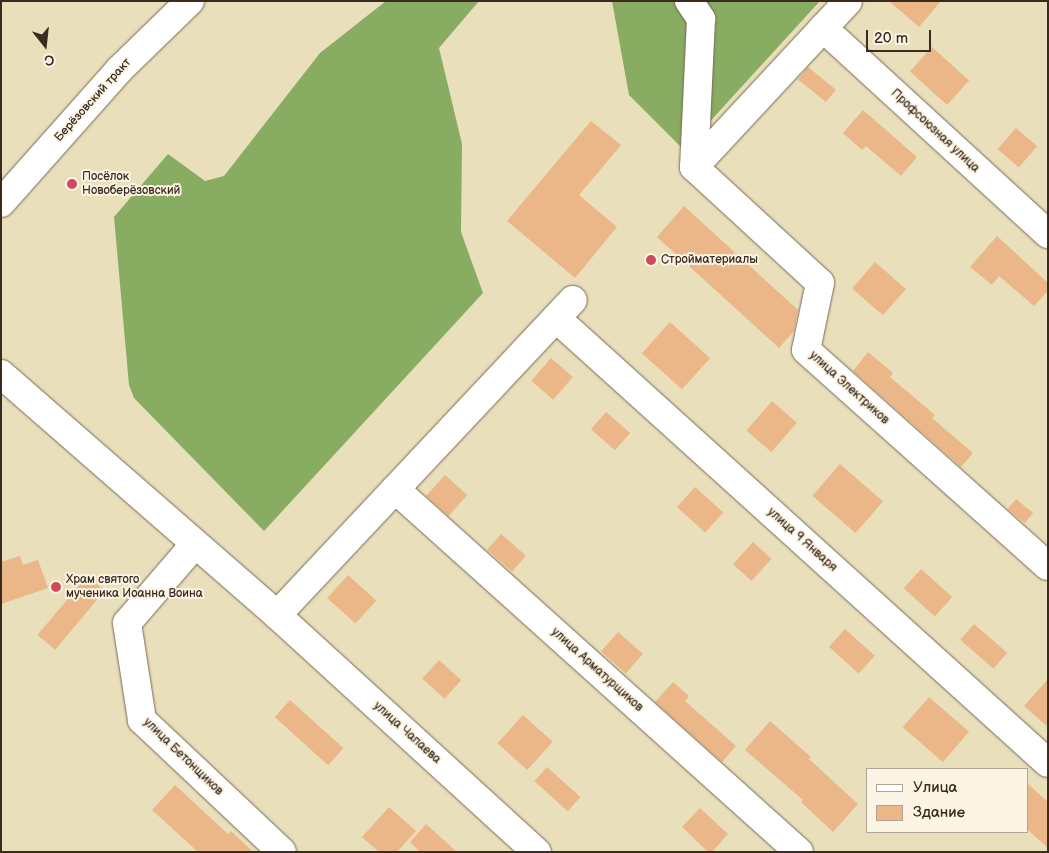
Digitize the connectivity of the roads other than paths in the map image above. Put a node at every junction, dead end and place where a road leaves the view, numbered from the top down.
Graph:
1 (190, 1) edge
2 (689, 1) edge
3 (848, 1) edge
4 (823, 28) junction
5 (694, 167) junction
6 (1, 203) edge
7 (1048, 234) edge
8 (1, 374) edge
9 (395, 489) junction
10 (195, 544) junction
11 (1048, 566) edge
12 (277, 614) junction
13 (1048, 763) edge
14 (282, 852) edge
15 (536, 852) edge
16 (799, 852) edge

1 - 6 street, Берёзовский тракт
2 - 5 street
3 - 4 street
4 - 5 street
4 - 7 street, Профсоюзная улица
5 - 11 street, улица Электриков
8 - 10 street, улица Чапаева
9 - 12 street
9 - 13 street, улица 9 Января
9 - 16 street, улица Арматурщиков
10 - 12 street, улица Чапаева
10 - 14 street, улица Бетонщиков
12 - 15 street, улица Чапаева

